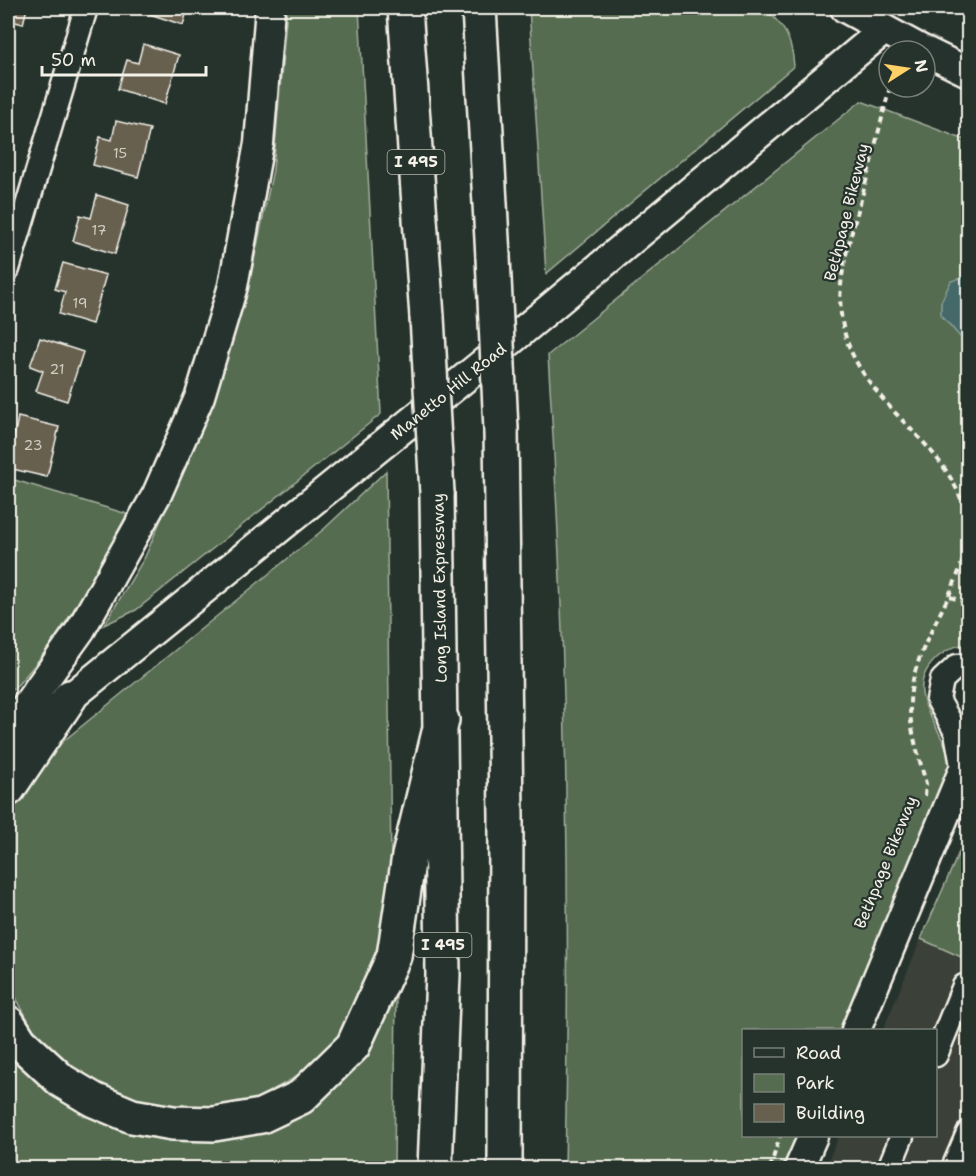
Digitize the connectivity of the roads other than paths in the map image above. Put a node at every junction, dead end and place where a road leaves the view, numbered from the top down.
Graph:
1 (86, 8) edge
2 (270, 8) edge
3 (405, 8) edge
4 (479, 8) edge
5 (844, 8) edge
6 (884, 30) junction
7 (902, 39) edge
8 (937, 57) edge
9 (969, 72) edge
10 (8, 269) edge
11 (969, 666) edge
12 (70, 697) junction
13 (442, 720) junction
14 (8, 731) edge
15 (8, 748) edge
16 (966, 765) edge
17 (8, 789) edge
18 (964, 986) dead end
19 (8, 1023) edge
20 (856, 1029) edge
21 (937, 1053) edge
22 (969, 1133) edge
23 (813, 1137) edge
24 (902, 1137) edge
25 (435, 1168) edge
26 (505, 1168) edge
27 (799, 1168) edge
28 (889, 1168) edge
29 (953, 1168) edge

1 - 10 street
2 - 14 main road
3 - 13 highway, Long Island Expressway / I 495, bridge
4 - 26 highway, bridge
5 - 6 main road
6 - 7 main road
6 - 12 main road, Manetto Hill Road
8 - 9 main road
11 - 16 street
12 - 15 main road, Manetto Hill Road
12 - 17 highway
13 - 19 highway
13 - 25 highway, Long Island Expressway / I 495
16 - 20 main road
18 - 21 street
22 - 29 street
23 - 27 main road
24 - 28 street

